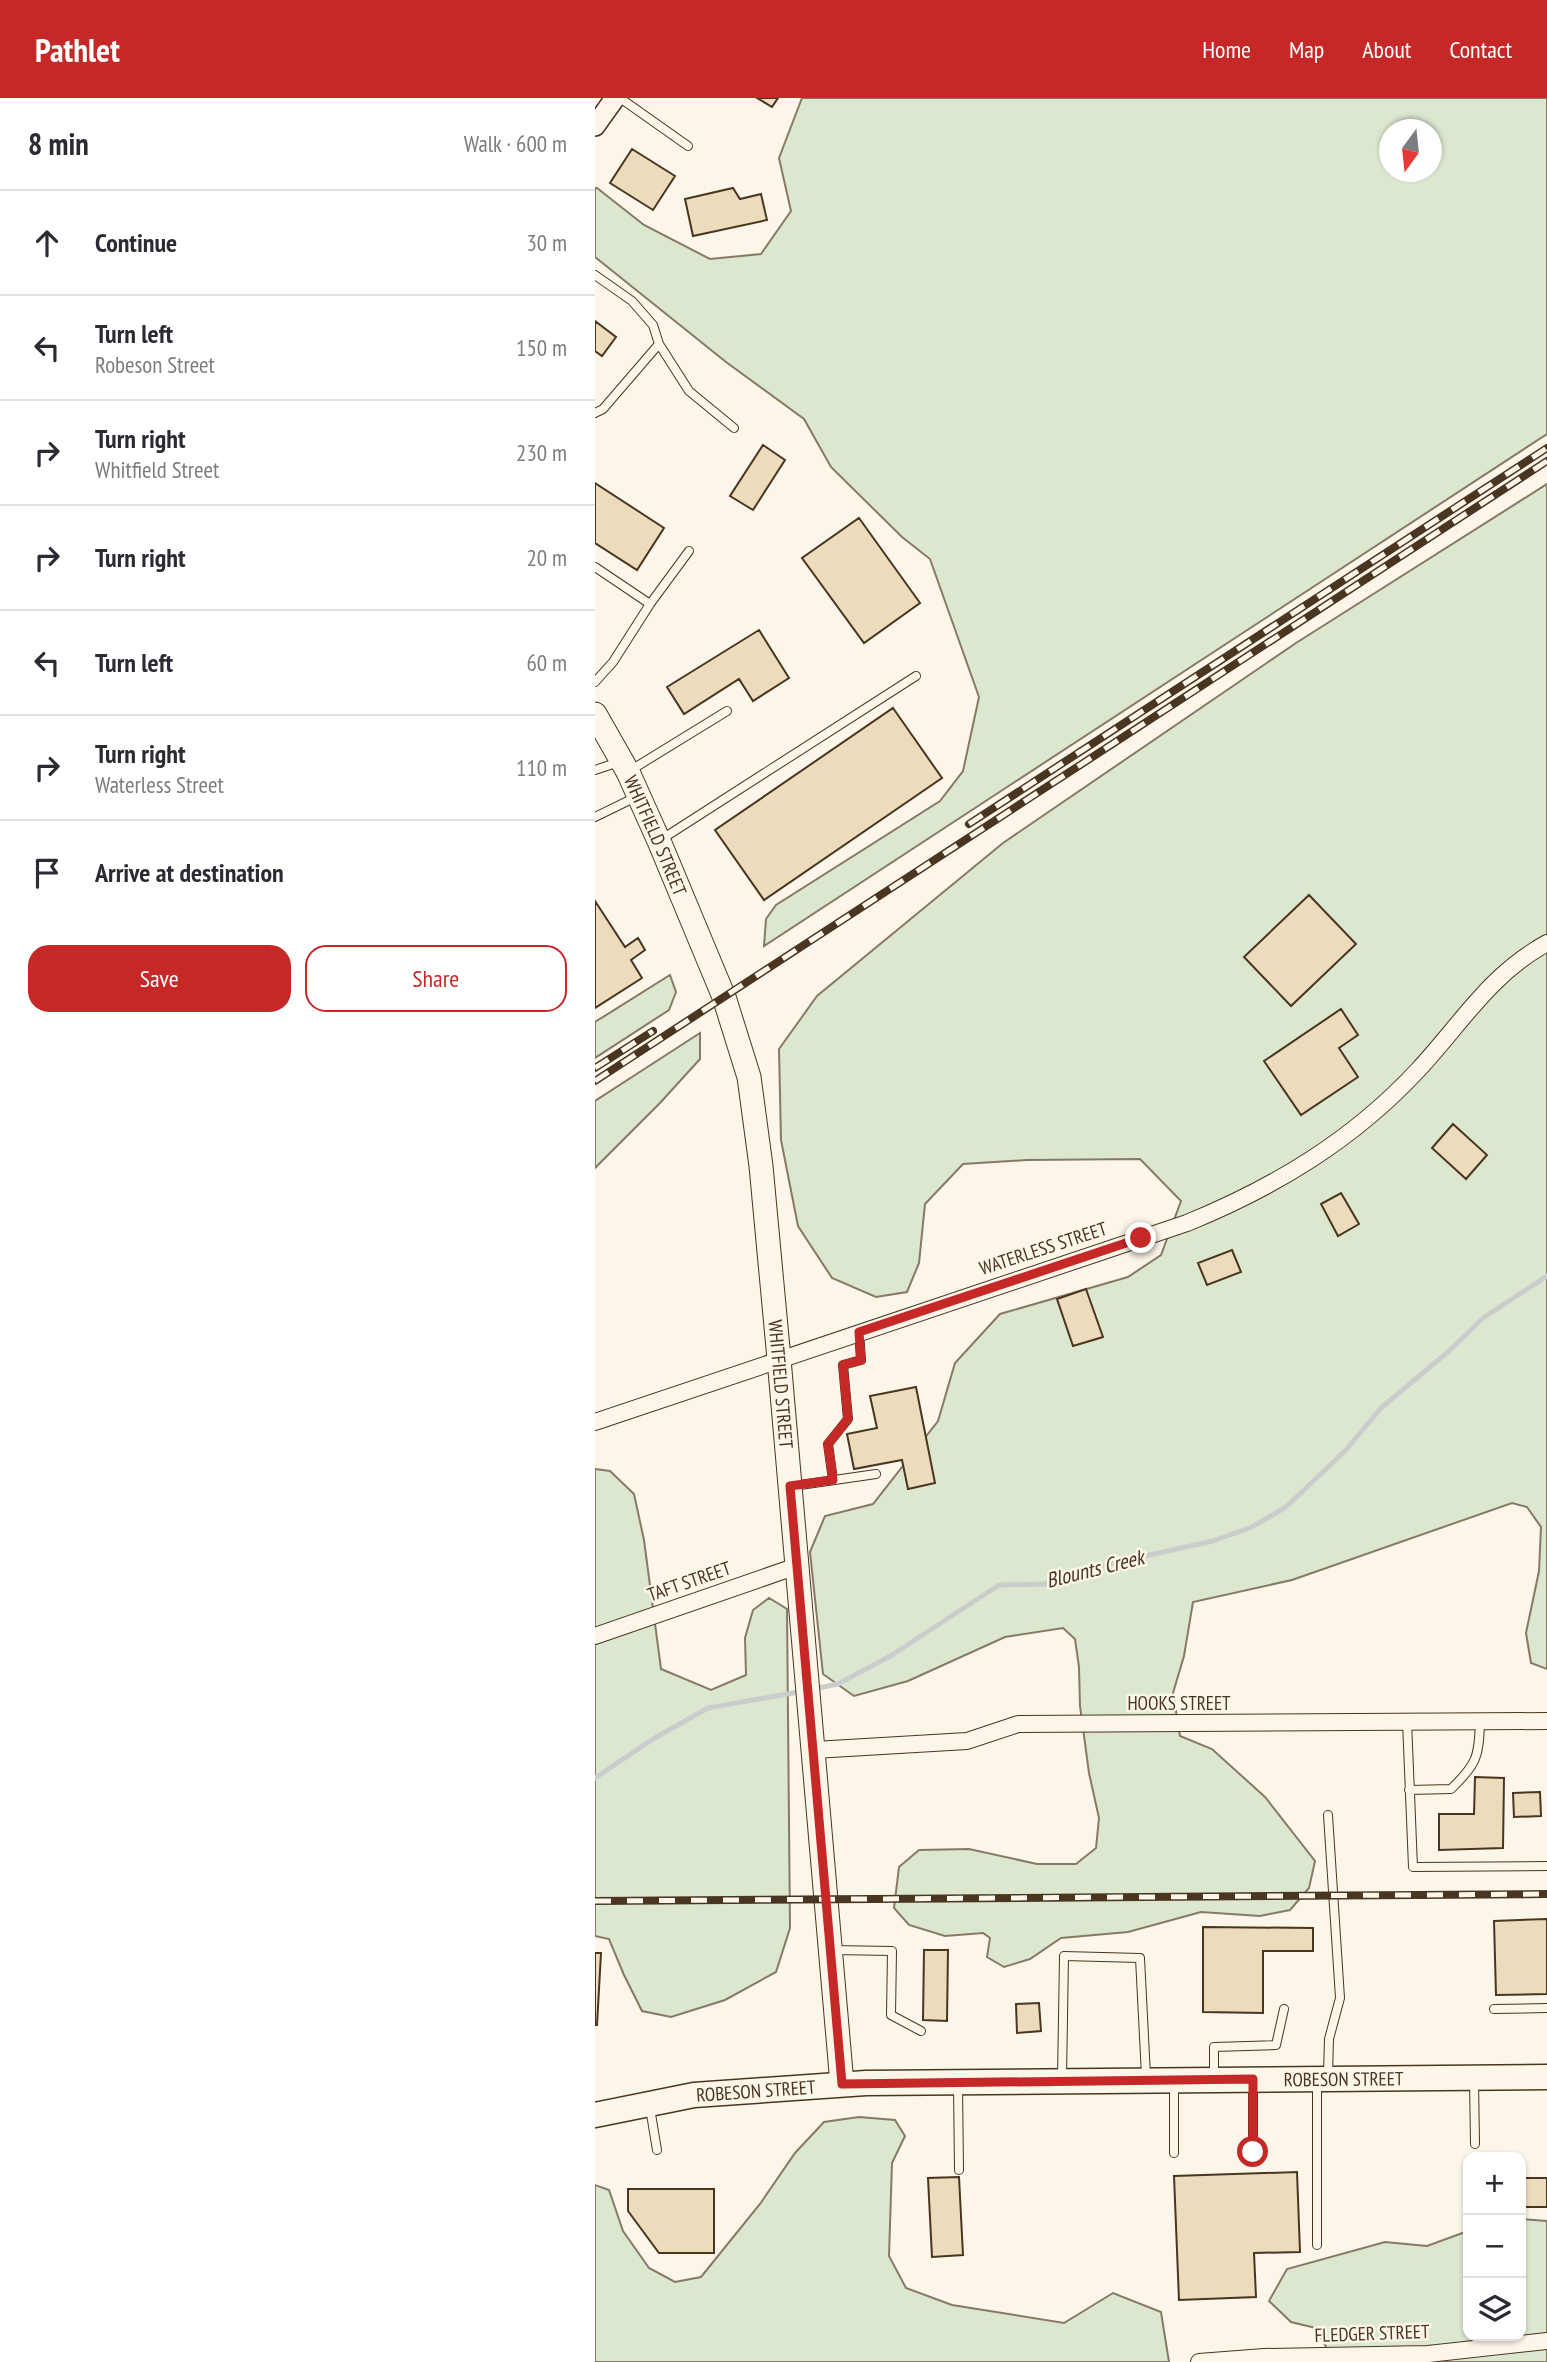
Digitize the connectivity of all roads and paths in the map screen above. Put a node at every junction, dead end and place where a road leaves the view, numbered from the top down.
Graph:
1 (620, 98) edge
2 (688, 146) dead end
3 (595, 275) edge
4 (659, 344) junction
5 (595, 413) edge
6 (734, 428) dead end
7 (689, 551) dead end
8 (595, 567) edge
9 (650, 604) junction
10 (916, 676) dead end
11 (595, 682) edge
12 (727, 711) dead end
13 (595, 714) edge
14 (625, 766) junction
15 (595, 770) edge
16 (639, 796) junction
17 (595, 817) edge
18 (659, 841) junction
19 (1547, 943) edge
20 (859, 1332) junction
21 (779, 1359) junction
22 (595, 1422) edge
23 (876, 1474) dead end
24 (833, 1480) junction
25 (790, 1486) junction
26 (797, 1566) junction
27 (595, 1636) edge
28 (1407, 1721) junction
29 (1480, 1721) junction
30 (1547, 1721) edge
31 (814, 1750) junction
32 (1409, 1790) junction
33 (1328, 1815) dead end
34 (1547, 1866) edge
35 (829, 1950) junction
36 (1547, 2008) edge
37 (1284, 2009) dead end
38 (1494, 2009) dead end
39 (921, 2031) dead end
40 (1474, 2077) junction
41 (1547, 2077) edge
42 (1323, 2078) junction
43 (1213, 2079) junction
44 (1253, 2079) junction
45 (1146, 2080) junction
46 (1174, 2080) junction
47 (1062, 2081) junction
48 (958, 2082) junction
49 (842, 2084) junction
50 (650, 2103) junction
51 (595, 2115) edge
52 (1475, 2144) dead end
53 (657, 2150) dead end
54 (1253, 2152) dead end
55 (1174, 2153) dead end
56 (959, 2170) dead end
57 (1317, 2245) dead end
58 (1547, 2340) edge
59 (1265, 2360) edge
60 (1199, 2362) edge

1 - 2 lane
3 - 4 lane
4 - 5 lane
4 - 6 lane
7 - 9 lane
8 - 9 lane
9 - 11 lane
10 - 18 lane
12 - 14 lane
13 - 14 main road, WHITFIELD STREET
14 - 15 lane
14 - 16 main road, WHITFIELD STREET
16 - 17 lane
16 - 18 main road, WHITFIELD STREET
18 - 21 main road, WHITFIELD STREET
19 - 20 street, WATERLESS STREET
20 - 21 street, WATERLESS STREET
20 - 24 lane
21 - 22 street, WATERLESS STREET
21 - 25 main road, WHITFIELD STREET
23 - 24 lane
24 - 25 lane
25 - 26 main road, WHITFIELD STREET
26 - 27 street, TAFT STREET
26 - 31 main road, WHITFIELD STREET
28 - 29 street, HOOKS STREET
28 - 31 street, HOOKS STREET
28 - 32 lane
29 - 30 street, HOOKS STREET
29 - 32 lane
31 - 35 main road, WHITFIELD STREET
32 - 34 lane
33 - 42 lane
35 - 39 lane
35 - 49 main road, WHITFIELD STREET
36 - 38 lane
37 - 43 lane
40 - 41 main road, ROBESON STREET
40 - 42 main road, ROBESON STREET
40 - 52 lane
42 - 44 main road, ROBESON STREET
42 - 57 lane
43 - 44 main road, ROBESON STREET
43 - 46 main road, ROBESON STREET
44 - 54 lane
45 - 46 main road, ROBESON STREET
45 - 47 main road, ROBESON STREET
45 - 47 lane
46 - 55 lane
47 - 48 main road, ROBESON STREET
48 - 49 main road, ROBESON STREET
48 - 56 lane
49 - 50 main road, ROBESON STREET
50 - 51 main road, ROBESON STREET
50 - 53 lane
58 - 59 street, FLEDGER STREET
59 - 60 street, FLEDGER STREET

